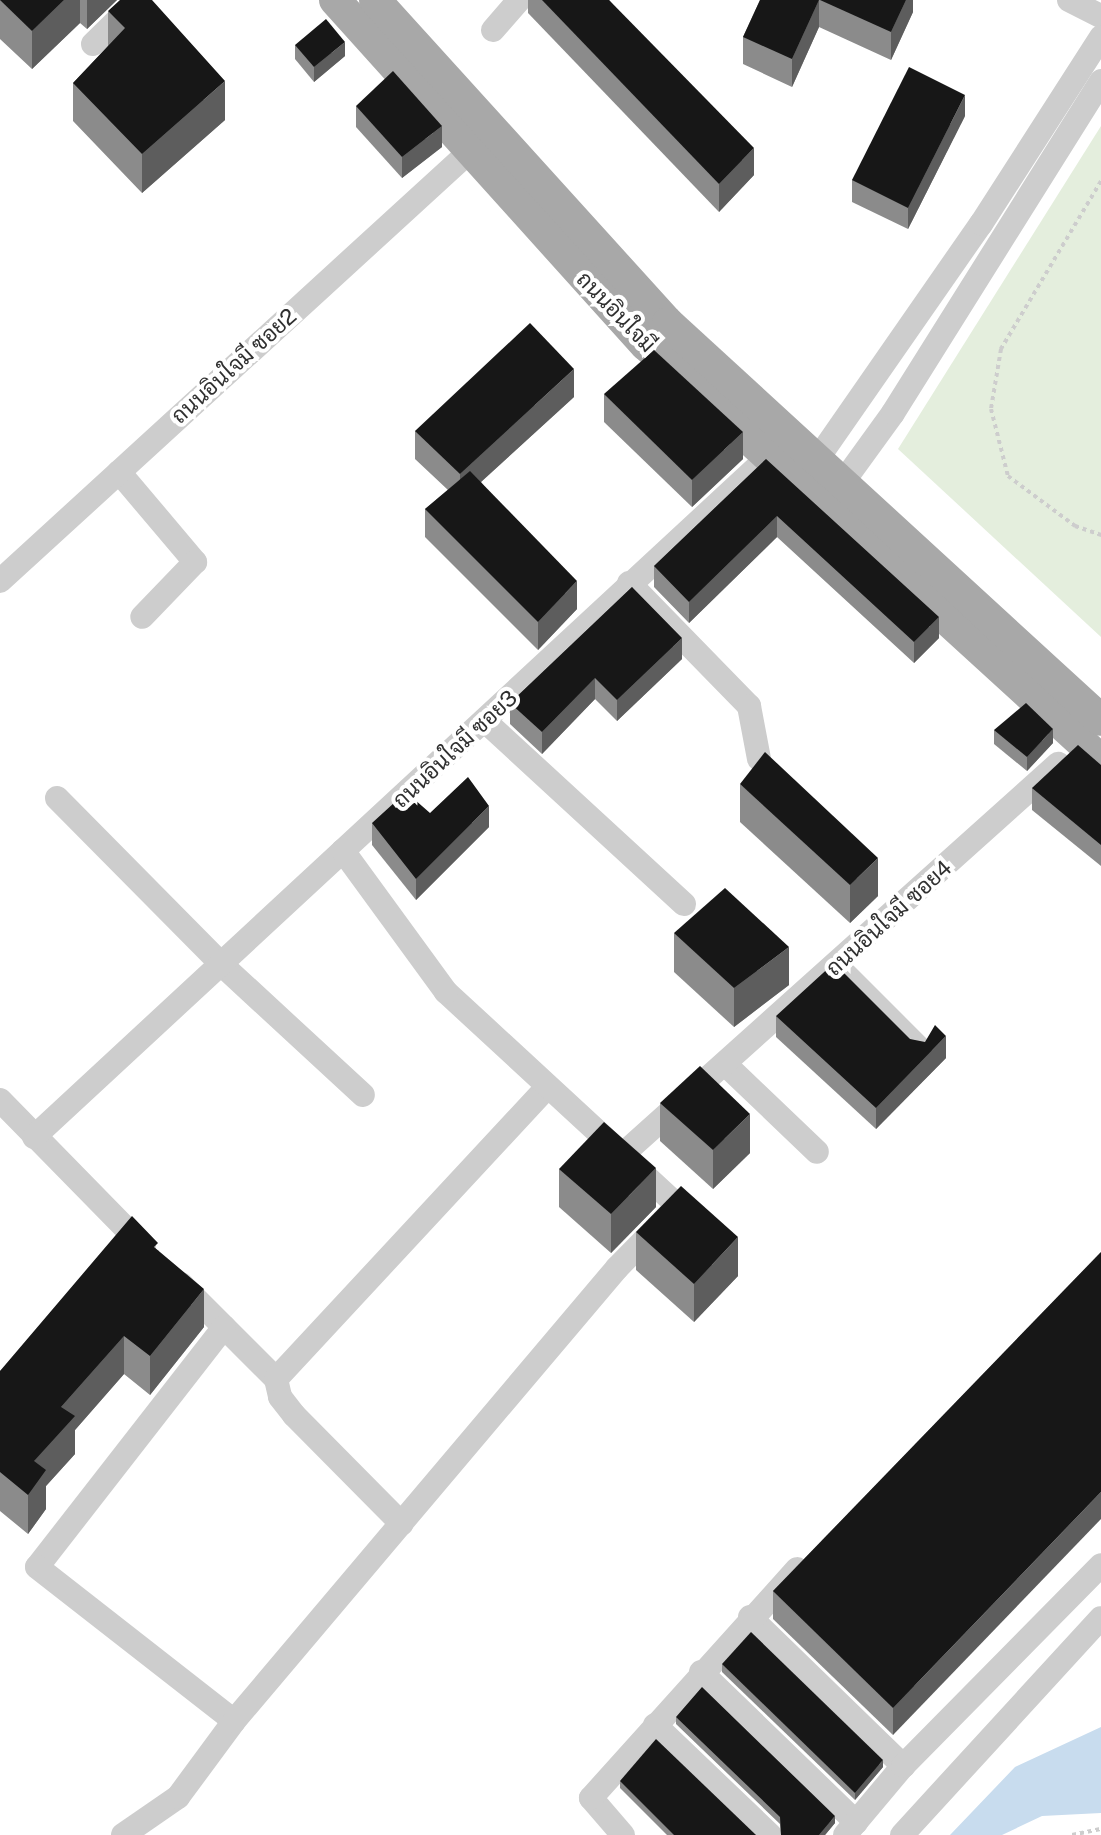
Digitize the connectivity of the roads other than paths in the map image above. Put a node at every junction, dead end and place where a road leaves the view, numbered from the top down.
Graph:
1 (138, 0) edge
2 (335, 0) edge
3 (375, 0) edge
4 (519, 0) edge
5 (1069, 0) edge
6 (1101, 16) edge
7 (493, 30) dead end
8 (1101, 37) edge
9 (93, 44) dead end
10 (1101, 81) edge
11 (1045, 124) junction
12 (1068, 135) junction
13 (480, 142) junction
14 (768, 457) junction
15 (119, 472) junction
16 (808, 473) junction
17 (833, 496) junction
18 (0, 581) edge
19 (629, 583) junction
20 (142, 617) dead end
21 (486, 722) junction
22 (1094, 741) edge
23 (759, 759) edge
24 (57, 798) dead end
25 (343, 851) junction
26 (684, 904) dead end
27 (221, 964) junction
28 (837, 966) junction
29 (920, 1049) edge
30 (725, 1064) junction
31 (546, 1088) junction
32 (363, 1095) dead end
33 (0, 1100) edge
34 (34, 1137) junction
35 (817, 1152) dead end
36 (622, 1155) junction
37 (224, 1327) junction
38 (276, 1379) junction
39 (402, 1524) junction
40 (816, 1549) edge
41 (1101, 1565) edge
42 (750, 1617) junction
43 (1101, 1618) edge
44 (701, 1672) junction
45 (234, 1721) junction
46 (655, 1725) junction
47 (903, 1766) junction
48 (850, 1828) edge
49 (123, 1835) edge
50 (623, 1835) edge
51 (770, 1835) edge
52 (902, 1835) edge

1 - 9 street
2 - 13 main road, ถนนอินใจมี
3 - 13 main road, ถนนอินใจมี
4 - 7 street
5 - 6 street
8 - 11 street
10 - 12 street
11 - 12 street
11 - 16 street
12 - 17 street
13 - 14 main road, ถนนอินใจมี
13 - 15 street, ถนนอินใจมี ซอย2
13 - 16 main road, ถนนอินใจมี
14 - 16 main road, ถนนอินใจมี
14 - 19 street, ถนนอินใจมี ซอย3
15 - 18 street, ถนนอินใจมี ซอย2
15 - 20 street
16 - 17 main road, ถนนอินใจมี
17 - 22 main road, ถนนอินใจมี
19 - 21 street, ถนนอินใจมี ซอย3
19 - 23 street
21 - 25 street, ถนนอินใจมี ซอย3
21 - 26 street
22 - 28 street, ถนนอินใจมี ซอย4
24 - 27 street
25 - 27 street, ถนนอินใจมี ซอย3
25 - 31 street
27 - 32 street
27 - 34 street, ถนนอินใจมี ซอย3
28 - 29 street
28 - 30 street, ถนนอินใจมี ซอย4
30 - 35 street
30 - 36 street, ถนนอินใจมี ซอย4
31 - 36 street
31 - 38 street
33 - 34 street
34 - 37 street
36 - 39 street
37 - 38 street
37 - 45 street
38 - 39 street
39 - 45 street
40 - 42 street
41 - 47 street
42 - 44 street
42 - 47 street
43 - 52 street
44 - 46 street
44 - 48 street
45 - 49 street
46 - 50 street
46 - 51 street
47 - 48 street

